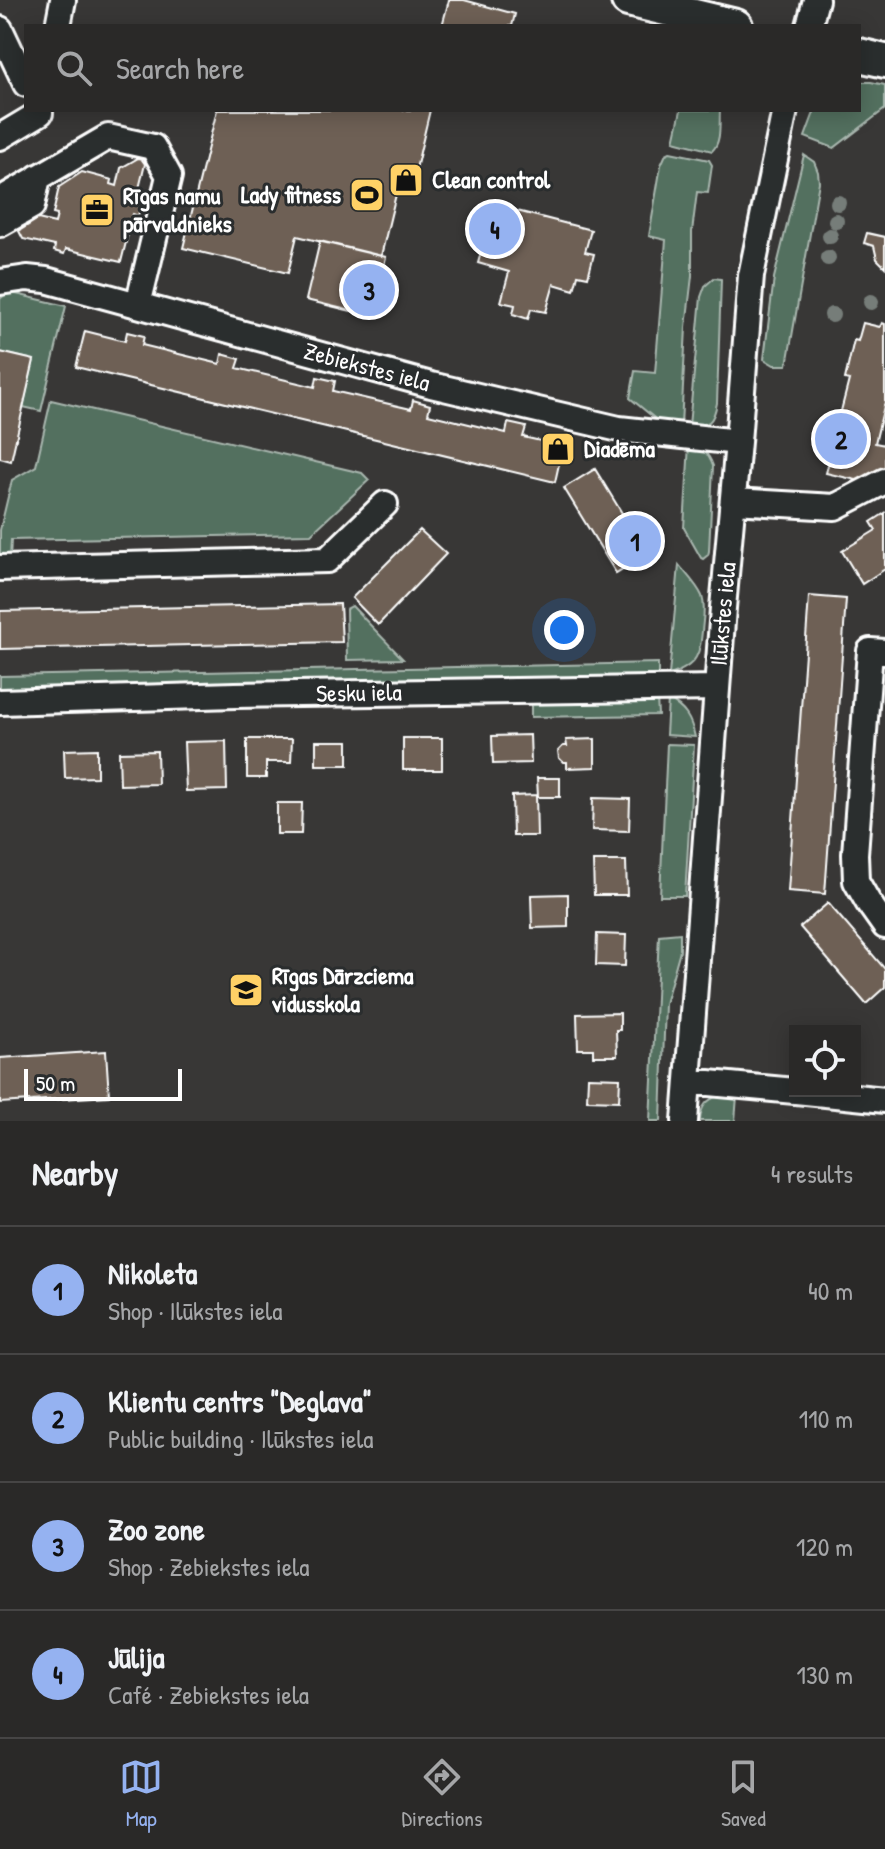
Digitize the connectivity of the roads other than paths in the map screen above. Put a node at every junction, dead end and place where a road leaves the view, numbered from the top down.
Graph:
1 (63, 0) edge
2 (628, 0) edge
3 (816, 0) edge
4 (58, 24) edge
5 (728, 24) edge
6 (810, 24) edge
7 (0, 29) edge
8 (861, 55) edge
9 (885, 61) edge
10 (24, 80) edge
11 (38, 112) edge
12 (785, 112) edge
13 (0, 137) edge
14 (38, 177) junction
15 (0, 200) edge
16 (0, 224) edge
17 (0, 282) edge
18 (138, 305) junction
19 (738, 442) junction
20 (885, 481) edge
21 (733, 501) junction
22 (385, 504) dead end
23 (0, 568) edge
24 (885, 652) edge
25 (717, 688) junction
26 (0, 702) edge
27 (885, 926) edge
28 (688, 1081) junction
29 (789, 1090) edge
30 (855, 1097) edge
31 (885, 1100) edge
32 (685, 1121) edge

1 - 4 street
2 - 5 main road
3 - 6 street
7 - 10 street
8 - 9 main road
11 - 13 street
12 - 19 street, Ilūkstes iela
14 - 15 street
14 - 16 street
14 - 18 street
17 - 18 street, Zebiekstes iela
18 - 19 street, Zebiekstes iela
19 - 21 street, Ilūkstes iela
20 - 21 street
21 - 25 street, Ilūkstes iela
22 - 23 street
24 - 27 street
25 - 26 street, Sesku iela
25 - 28 street, Ilūkstes iela
28 - 29 street
28 - 32 street, Ilūkstes iela
30 - 31 street

